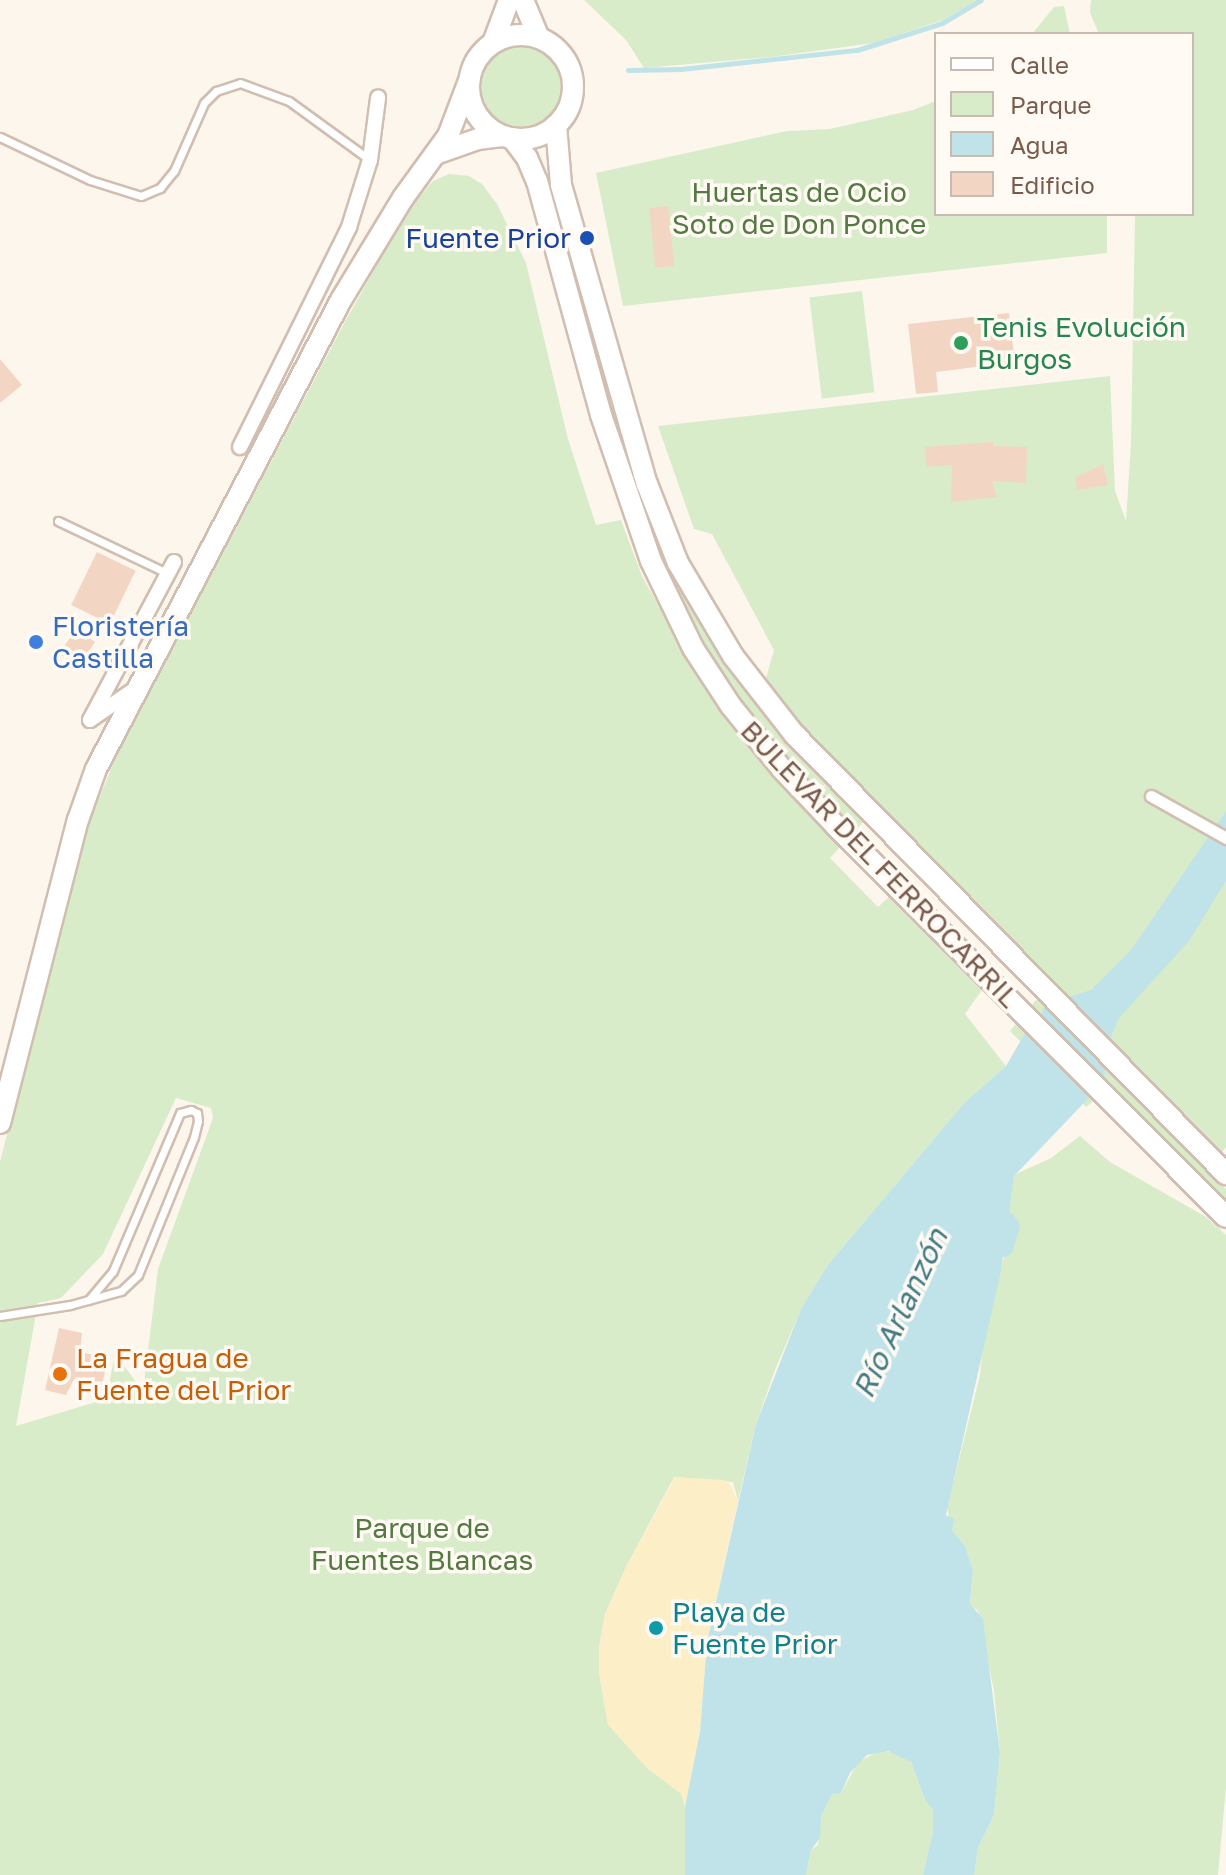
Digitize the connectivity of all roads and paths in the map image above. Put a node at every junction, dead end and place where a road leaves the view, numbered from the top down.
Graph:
1 (509, 0) edge
2 (523, 0) edge
3 (539, 38) junction
4 (493, 43) junction
5 (470, 78) junction
6 (378, 98) dead end
7 (556, 125) junction
8 (0, 137) edge
9 (507, 137) junction
10 (438, 153) junction
11 (370, 160) junction
12 (240, 447) dead end
13 (58, 521) dead end
14 (171, 568) joint
15 (142, 684) junction
16 (1151, 796) dead end
17 (1226, 838) edge
18 (0, 1123) edge
19 (1224, 1167) edge
20 (1226, 1217) edge
21 (89, 1300) junction
22 (0, 1316) edge

1 - 4 main road
2 - 3 main road
3 - 4 main road
3 - 7 main road
4 - 5 main road
5 - 9 main road
5 - 10 main road
6 - 11 street
7 - 9 main road
7 - 19 main road, BULEVAR DEL FERROCARRIL
8 - 11 lane
9 - 10 main road
9 - 20 main road, BULEVAR DEL FERROCARRIL
10 - 15 main road
11 - 12 street
13 - 14 lane
14 - 15 street
15 - 18 main road
16 - 17 street
21 - 21 lane
21 - 22 lane

